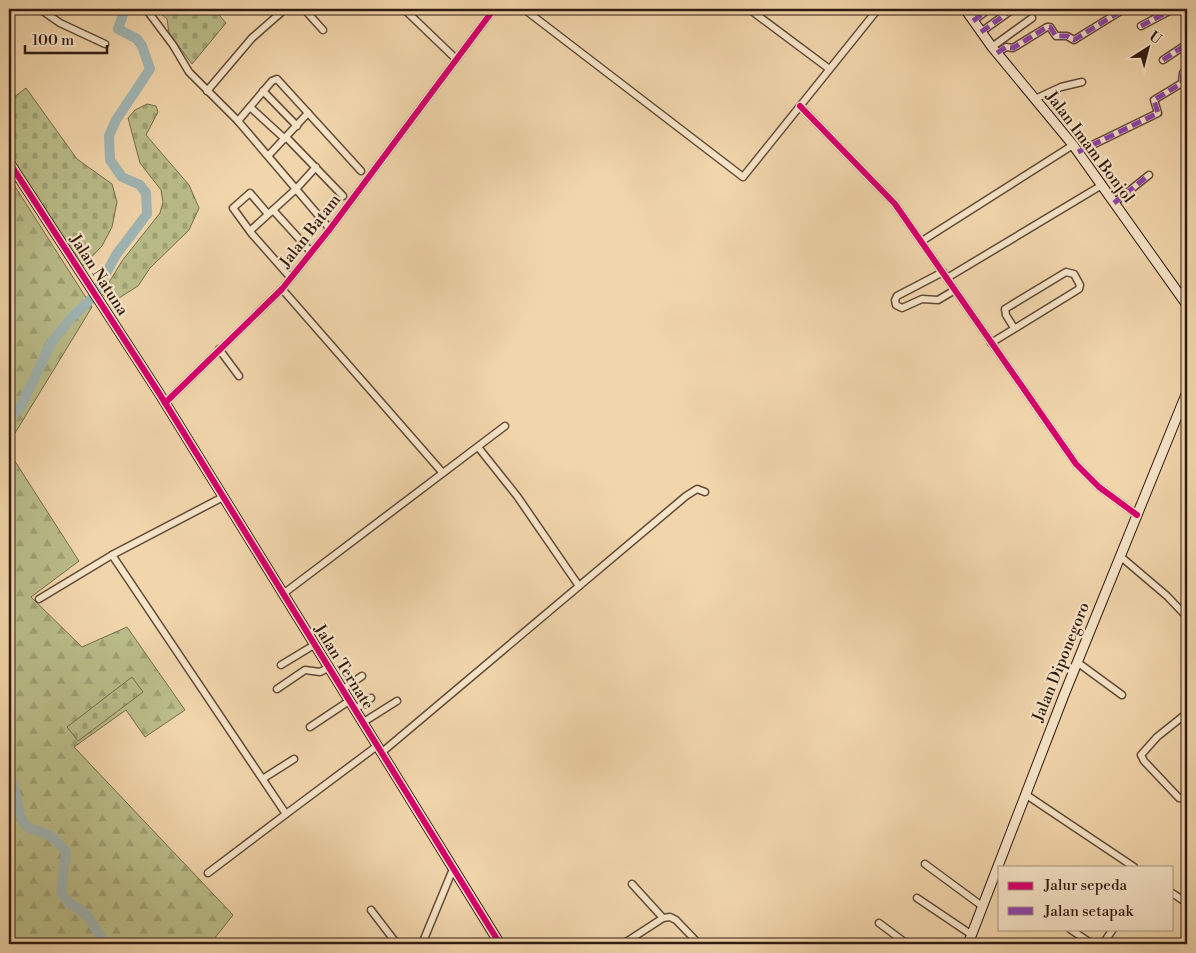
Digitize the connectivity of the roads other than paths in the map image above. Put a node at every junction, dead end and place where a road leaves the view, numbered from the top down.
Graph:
1 (40, 9) edge
2 (146, 9) edge
3 (284, 9) edge
4 (304, 9) edge
5 (404, 9) edge
6 (494, 9) edge
7 (524, 9) edge
8 (749, 9) edge
9 (878, 9) edge
10 (965, 9) edge
11 (989, 9) edge
12 (1013, 9) edge
13 (1124, 9) edge
14 (1173, 9) edge
15 (1032, 18) dead end
16 (973, 20) junction
17 (1141, 26) dead end
18 (323, 30) dead end
19 (982, 32) junction
20 (105, 44) dead end
21 (1187, 44) edge
22 (995, 50) junction
23 (456, 60) junction
24 (1163, 60) dead end
25 (828, 68) junction
26 (1187, 70) edge
27 (1082, 82) dead end
28 (207, 91) junction
29 (263, 91) junction
30 (1035, 99) junction
31 (800, 106) junction
32 (250, 107) junction
33 (308, 113) junction
34 (238, 121) junction
35 (297, 126) junction
36 (286, 138) junction
37 (1076, 148) junction
38 (268, 156) junction
39 (9, 162) edge
40 (316, 167) junction
41 (361, 171) dead end
42 (1149, 176) dead end
43 (1102, 185) junction
44 (296, 189) junction
45 (343, 196) dead end
46 (1114, 203) junction
47 (271, 212) junction
48 (330, 229) junction
49 (251, 230) junction
50 (922, 240) junction
51 (311, 252) junction
52 (945, 275) junction
53 (290, 278) junction
54 (282, 289) junction
55 (955, 290) junction
56 (1187, 305) edge
57 (1014, 328) junction
58 (991, 342) junction
59 (219, 349) junction
60 (239, 376) dead end
61 (1187, 392) edge
62 (165, 403) junction
63 (505, 426) dead end
64 (478, 448) junction
65 (442, 472) junction
66 (705, 492) dead end
67 (223, 497) junction
68 (1137, 515) junction
69 (112, 555) junction
70 (1120, 556) junction
71 (579, 586) junction
72 (283, 594) junction
73 (40, 599) dead end
74 (1187, 617) edge
75 (314, 645) junction
76 (1077, 662) junction
77 (281, 665) dead end
78 (328, 668) junction
79 (362, 676) dead end
80 (277, 689) dead end
81 (342, 690) junction
82 (1122, 695) dead end
83 (371, 698) dead end
84 (349, 701) junction
85 (397, 701) dead end
86 (354, 710) junction
87 (1187, 713) edge
88 (362, 723) junction
89 (310, 727) dead end
90 (379, 749) junction
91 (294, 759) dead end
92 (264, 778) junction
93 (1025, 794) junction
94 (1187, 799) edge
95 (286, 814) junction
96 (925, 864) dead end
97 (1002, 866) edge
98 (1133, 866) edge
99 (453, 869) junction
100 (208, 873) dead end
101 (997, 880) edge
102 (632, 884) dead end
103 (1174, 894) edge
104 (917, 898) dead end
105 (1187, 903) edge
106 (982, 906) junction
107 (371, 910) dead end
108 (663, 918) junction
109 (879, 923) dead end
110 (1071, 930) edge
111 (1112, 930) edge
112 (972, 935) junction
113 (397, 944) edge
114 (422, 944) edge
115 (500, 944) edge
116 (623, 944) edge
117 (699, 944) edge
118 (907, 944) edge
119 (968, 944) edge
120 (1092, 944) edge
121 (1103, 944) edge

1 - 20 street
2 - 28 street
3 - 28 street
4 - 18 street
5 - 23 street
6 - 23 street, Jalan Batam
7 - 31 street
8 - 25 street
9 - 25 street
10 - 16 main road, Jalan Imam Bonjol
11 - 16 street
12 - 19 street
13 - 22 street
14 - 17 street
15 - 22 street
16 - 19 main road, Jalan Imam Bonjol
19 - 22 main road, Jalan Imam Bonjol
21 - 24 street
22 - 30 main road, Jalan Imam Bonjol
23 - 48 street, Jalan Batam
25 - 31 street
26 - 37 street
27 - 30 street
28 - 34 street
29 - 32 street
29 - 33 street
29 - 35 street
30 - 37 main road, Jalan Imam Bonjol
31 - 50 street
32 - 34 street
32 - 36 street
33 - 35 street
33 - 41 street
34 - 38 street
35 - 36 street
36 - 38 street
36 - 40 street
37 - 43 main road, Jalan Imam Bonjol
37 - 50 street
38 - 44 street
39 - 62 main road, Jalan Natuna
40 - 44 street
40 - 45 street
42 - 46 street
43 - 46 main road, Jalan Imam Bonjol
43 - 52 street
44 - 47 street
44 - 48 street
46 - 56 main road, Jalan Imam Bonjol
47 - 49 street
47 - 49 street
47 - 51 street
48 - 51 street, Jalan Batam
49 - 53 street
50 - 52 street
51 - 53 street, Jalan Batam
52 - 55 street
52 - 55 street
53 - 54 street, Jalan Batam
54 - 59 street, Jalan Batam
54 - 65 street
55 - 58 street
57 - 57 street
57 - 58 street
58 - 68 street
59 - 60 street
59 - 62 street, Jalan Batam
61 - 68 main road, Jalan Diponegoro
62 - 67 main road, Jalan Ternate
63 - 64 street
64 - 65 street
64 - 71 street
65 - 72 street
66 - 71 street
67 - 69 street
67 - 72 main road, Jalan Ternate
68 - 70 main road, Jalan Diponegoro
69 - 73 street
69 - 92 street
70 - 74 street
70 - 76 main road, Jalan Diponegoro
71 - 90 street
72 - 75 main road, Jalan Ternate
75 - 77 street
75 - 78 main road, Jalan Ternate
76 - 82 street
76 - 93 main road, Jalan Diponegoro
78 - 80 street
78 - 81 main road, Jalan Ternate
79 - 81 street
81 - 84 main road, Jalan Ternate
83 - 86 street
84 - 86 main road, Jalan Ternate
84 - 89 street
85 - 88 street
86 - 88 main road, Jalan Ternate
87 - 94 street
88 - 90 main road, Jalan Ternate
90 - 95 street
90 - 99 main road, Jalan Ternate
91 - 92 street
92 - 95 street
93 - 97 main road, Jalan Diponegoro
93 - 98 street
95 - 100 street
96 - 106 street
99 - 114 street
99 - 115 main road, Jalan Ternate
101 - 106 main road, Jalan Diponegoro
102 - 108 street
103 - 105 street
104 - 112 street
106 - 112 main road, Jalan Diponegoro
107 - 113 street
108 - 116 street
108 - 117 street
109 - 118 street
110 - 120 street
111 - 121 street
112 - 119 main road, Jalan Diponegoro

